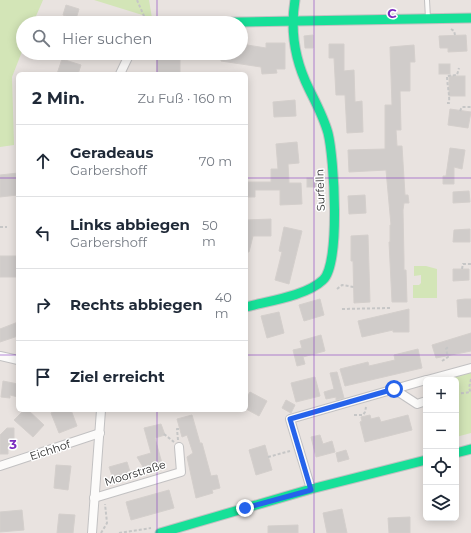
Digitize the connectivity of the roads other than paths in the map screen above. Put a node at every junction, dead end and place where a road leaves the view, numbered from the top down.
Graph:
1 (295, 0) edge
2 (428, 0) edge
3 (428, 18) junction
4 (471, 18) edge
5 (292, 21) junction
6 (248, 22) edge
7 (127, 60) edge
8 (121, 72) edge
9 (248, 306) edge
10 (0, 356) edge
11 (16, 360) edge
12 (471, 368) edge
13 (438, 377) edge
14 (423, 381) edge
15 (394, 389) junction
16 (423, 402) edge
17 (101, 412) edge
18 (100, 433) junction
19 (179, 447) road end
20 (471, 449) edge
21 (459, 452) edge
22 (423, 461) edge
23 (0, 466) edge
24 (311, 490) junction
25 (94, 498) junction
26 (92, 533) edge
27 (160, 533) edge

1 - 5 street
2 - 3 lane
3 - 4 street
3 - 5 street
5 - 6 street
5 - 9 street, Surfelln
7 - 8 street
10 - 11 street
12 - 13 street
14 - 15 street
15 - 16 street
15 - 24 street
17 - 18 street, Moorstraße
18 - 23 street, Eichhof
18 - 25 street, Moorstraße
19 - 25 street, Moorstraße
20 - 21 street
22 - 24 street
24 - 27 street
25 - 26 street, Moorstraße

